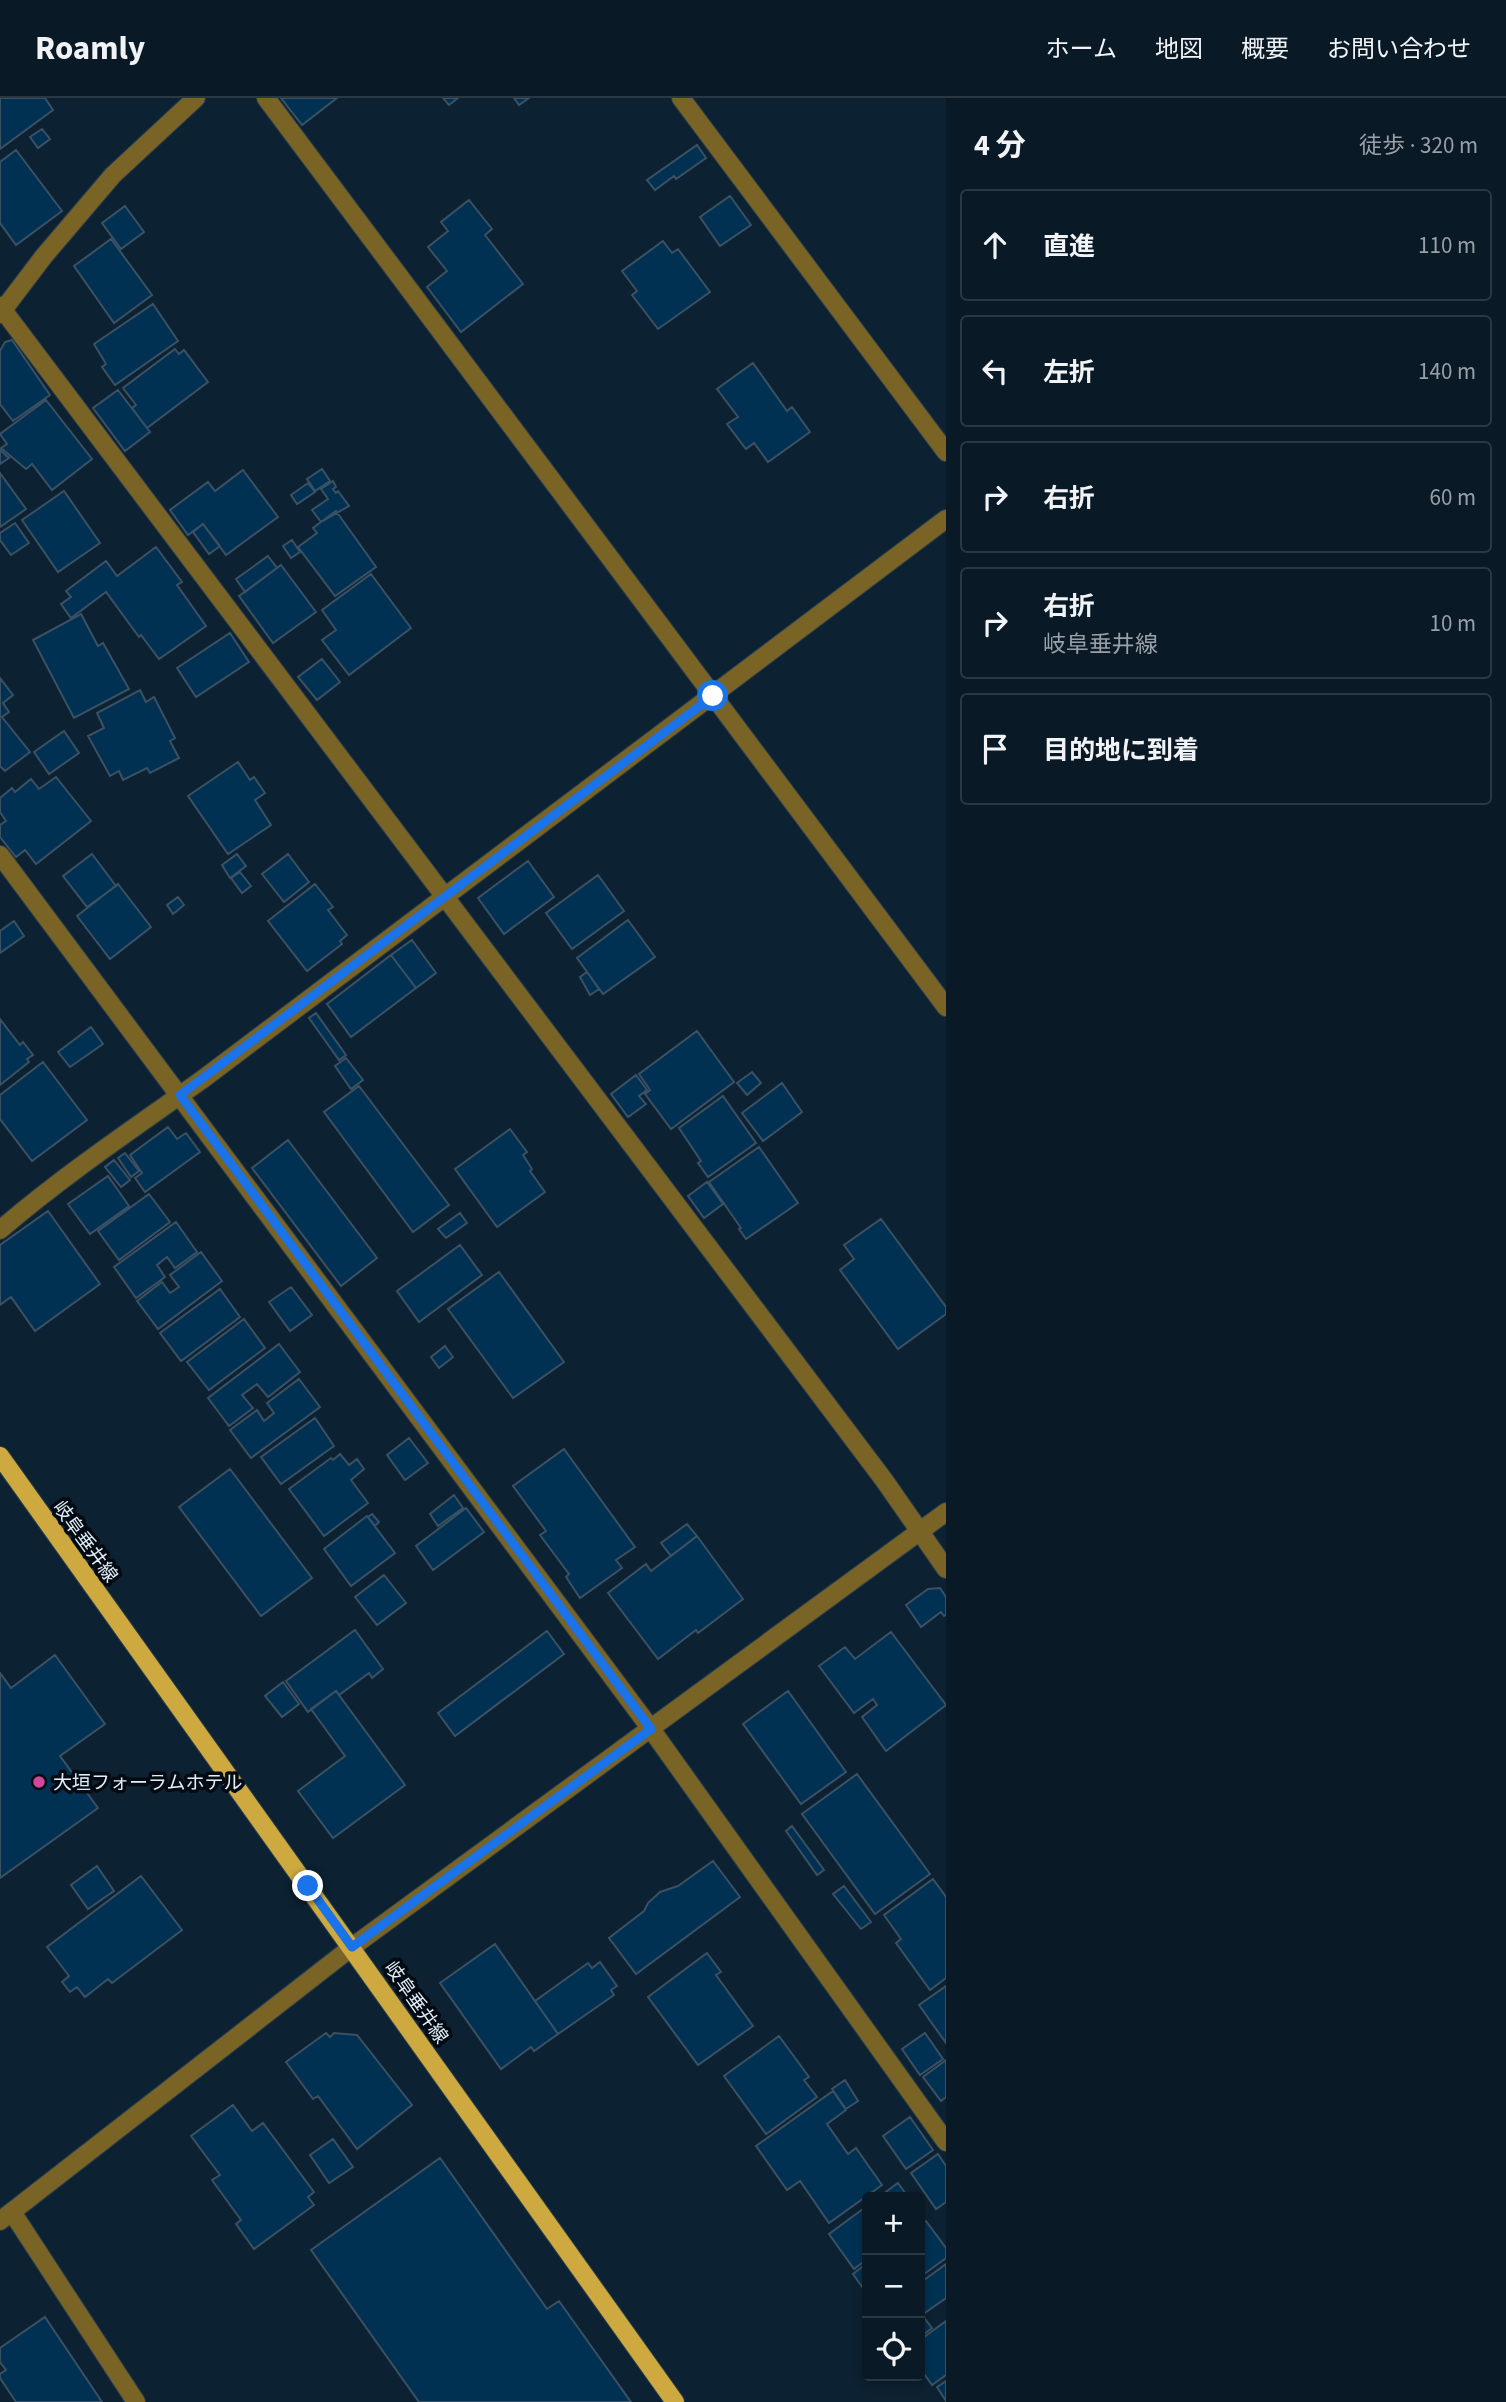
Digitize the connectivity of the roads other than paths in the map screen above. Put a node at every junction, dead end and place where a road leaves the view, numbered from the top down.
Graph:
1 (196, 98) edge
2 (267, 98) edge
3 (681, 98) edge
4 (1, 310) edge
5 (946, 452) edge
6 (946, 519) edge
7 (713, 696) junction
8 (0, 855) edge
9 (446, 898) junction
10 (946, 1007) edge
11 (180, 1095) junction
12 (0, 1230) edge
13 (0, 1456) edge
14 (946, 1512) edge
15 (919, 1532) junction
16 (946, 1569) edge
17 (651, 1729) junction
18 (352, 1947) junction
19 (946, 2142) edge
20 (6, 2217) edge
21 (136, 2402) edge
22 (676, 2402) edge

1 - 4 street
2 - 7 street
3 - 5 street
4 - 9 street
6 - 7 street
7 - 9 street
7 - 10 street
8 - 11 street
9 - 11 street
9 - 15 street
11 - 12 street
11 - 17 street
13 - 18 main road, 岐阜垂井線
14 - 15 street
15 - 16 street
15 - 17 street
17 - 18 street
17 - 19 street
18 - 20 street
18 - 22 main road, 岐阜垂井線
20 - 21 street

